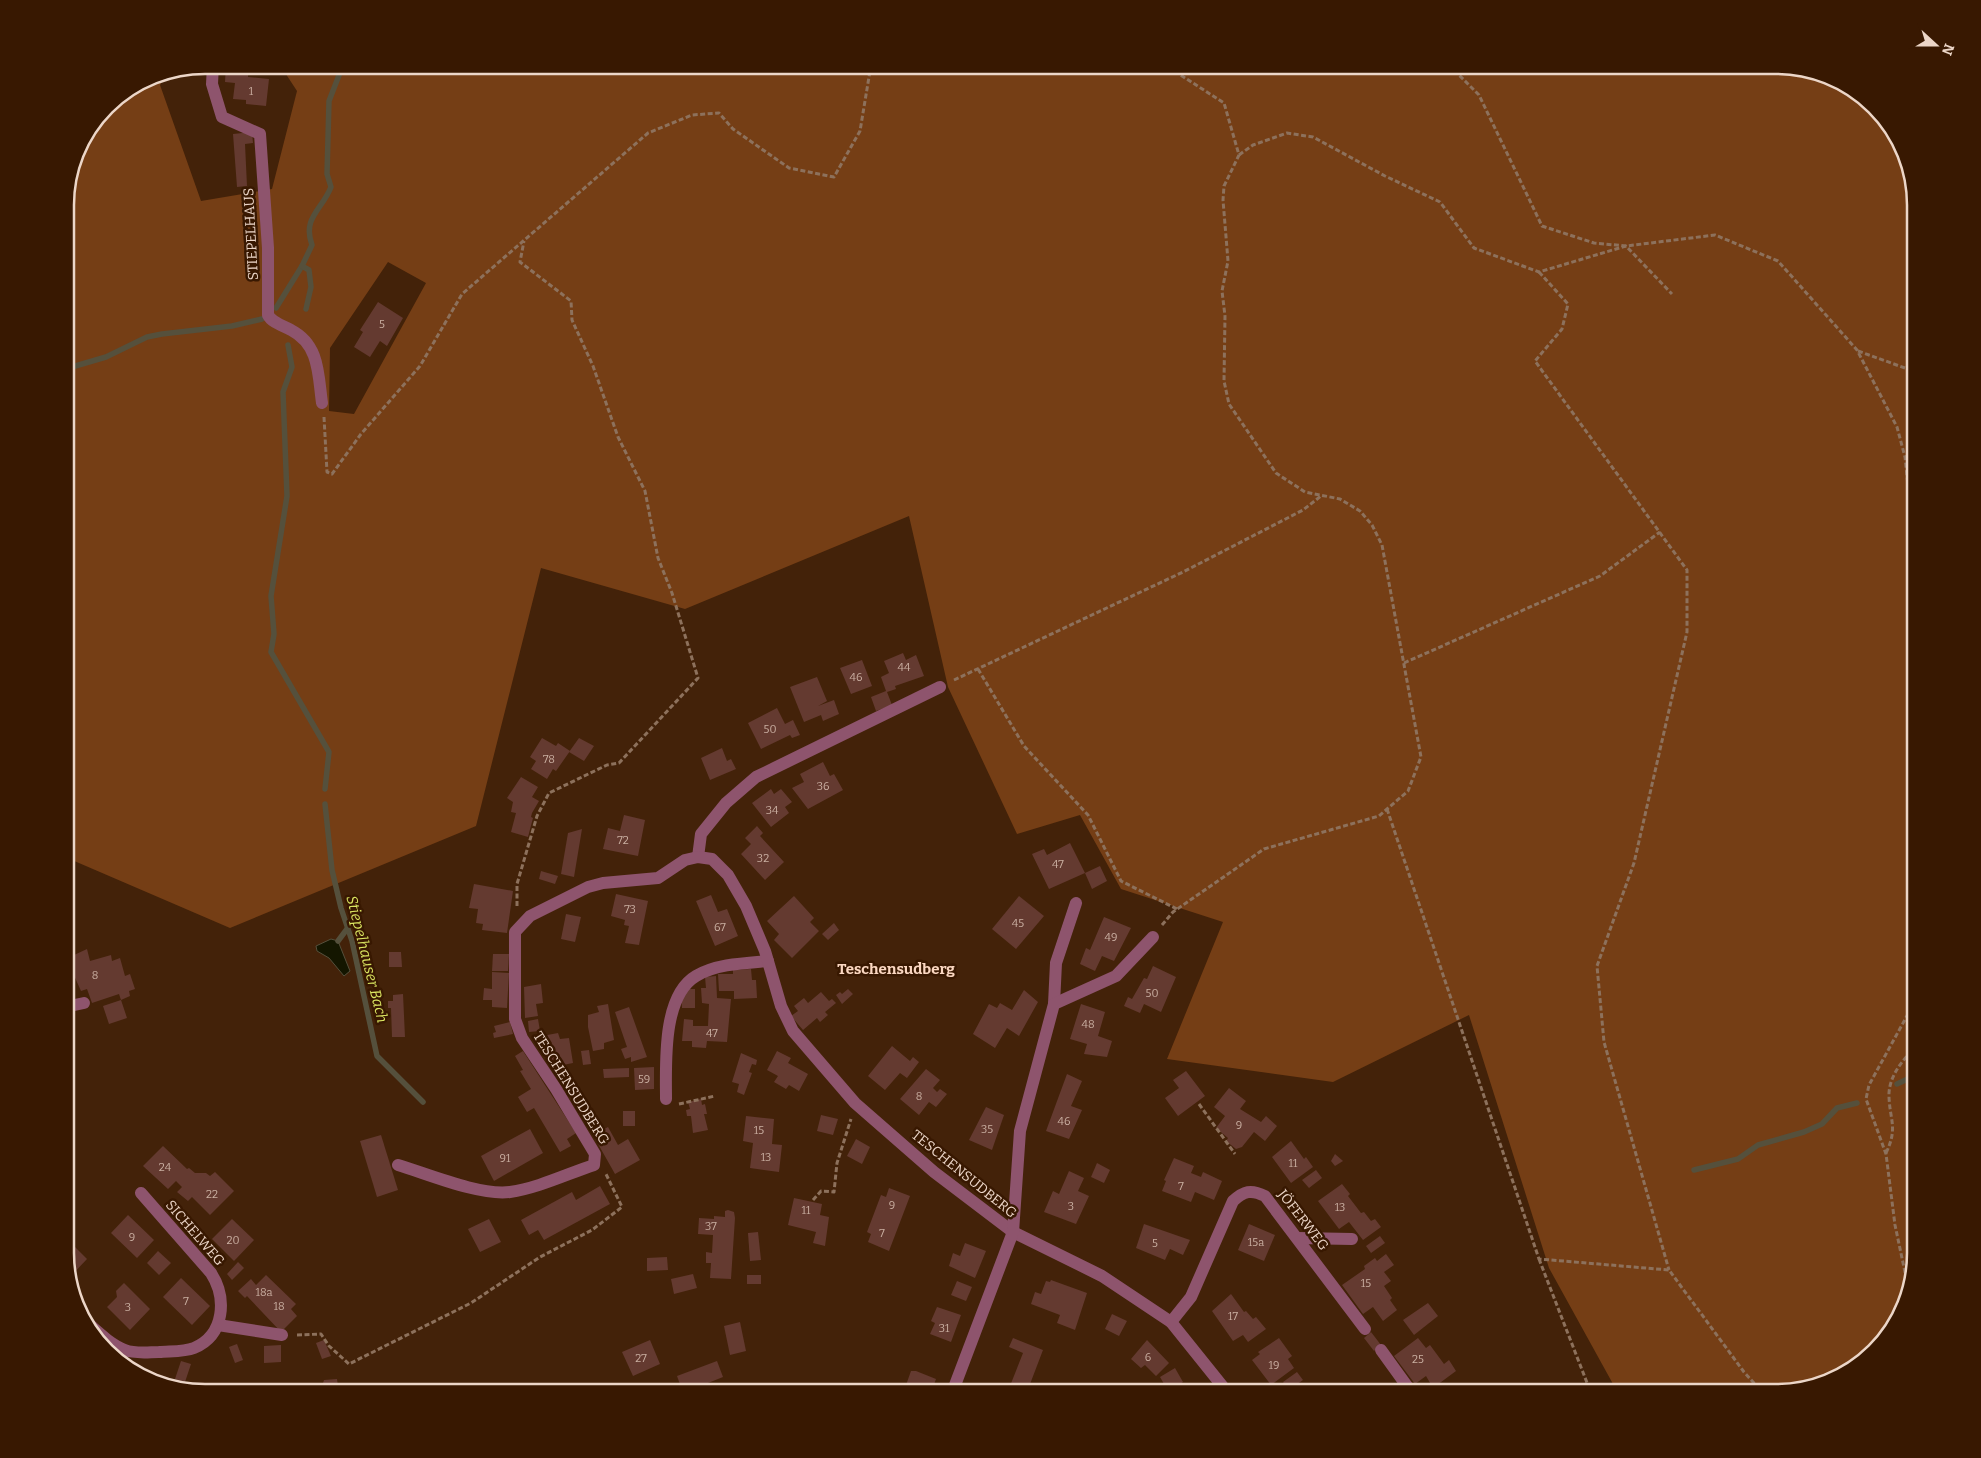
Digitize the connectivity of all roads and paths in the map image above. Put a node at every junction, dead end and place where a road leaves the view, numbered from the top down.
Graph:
1 (213, 74) edge
2 (870, 74) edge
3 (1179, 74) edge
4 (1458, 74) edge
5 (1239, 155) junction
6 (524, 240) junction
7 (1626, 246) junction
8 (1540, 272) junction
9 (1672, 294) dead end
10 (1857, 350) junction
11 (1907, 369) edge
12 (322, 403) joint
13 (1907, 468) edge
14 (1321, 496) junction
15 (1660, 532) junction
16 (1404, 663) junction
17 (978, 669) junction
18 (940, 687) joint
19 (1387, 809) junction
20 (698, 857) junction
21 (1076, 902) dead end
22 (1177, 910) junction
23 (514, 932) junction
24 (1153, 937) joint
25 (768, 961) junction
26 (84, 1003) dead end
27 (1054, 1004) junction
28 (74, 1005) edge
29 (1907, 1016) edge
30 (1907, 1056) edge
31 (715, 1096) dead end
32 (666, 1099) joint
33 (855, 1103) junction
34 (1199, 1104) dead end
35 (595, 1154) junction
36 (1235, 1154) dead end
37 (1886, 1154) junction
38 (398, 1165) dead end
39 (141, 1193) dead end
40 (813, 1200) dead end
41 (1013, 1232) junction
42 (1298, 1238) junction
43 (1352, 1239) dead end
44 (1539, 1259) junction
45 (1669, 1270) junction
46 (1905, 1274) edge
47 (1171, 1322) junction
48 (218, 1325) junction
49 (1365, 1329) dead end
50 (282, 1335) joint
51 (103, 1336) edge
52 (1381, 1350) dead end
53 (955, 1384) edge
54 (1221, 1384) edge
55 (1406, 1384) edge
56 (1588, 1384) edge
57 (1755, 1384) edge

1 - 12 street, STIEPELHAUS
2 - 6 path
3 - 5 path
4 - 7 path
5 - 8 path
5 - 14 path
6 - 12 path
6 - 23 path
7 - 8 path
7 - 9 path
7 - 10 path
8 - 15 path
10 - 11 path
10 - 13 path
14 - 16 path
14 - 17 path
15 - 16 path
15 - 45 path
16 - 19 path
17 - 18 path
17 - 22 path
18 - 20 street
19 - 22 path
19 - 44 path
20 - 23 street
20 - 25 street, TESCHENSUDBERG
21 - 27 street
22 - 24 path
23 - 35 street, TESCHENSUDBERG
24 - 27 street
25 - 32 street
25 - 33 street, TESCHENSUDBERG
26 - 28 street
27 - 41 street
29 - 37 path
30 - 37 path
31 - 32 path
33 - 40 path
33 - 41 street, TESCHENSUDBERG
34 - 36 path
35 - 38 street, TESCHENSUDBERG
35 - 50 path
37 - 46 path
39 - 48 street, SICHELWEG
41 - 47 street
41 - 53 street
42 - 43 street
42 - 47 street, JÖFERWEG
42 - 49 street, JÖFERWEG
44 - 45 path
44 - 56 path
45 - 57 path
47 - 54 street
48 - 50 street
48 - 51 street
52 - 55 street

